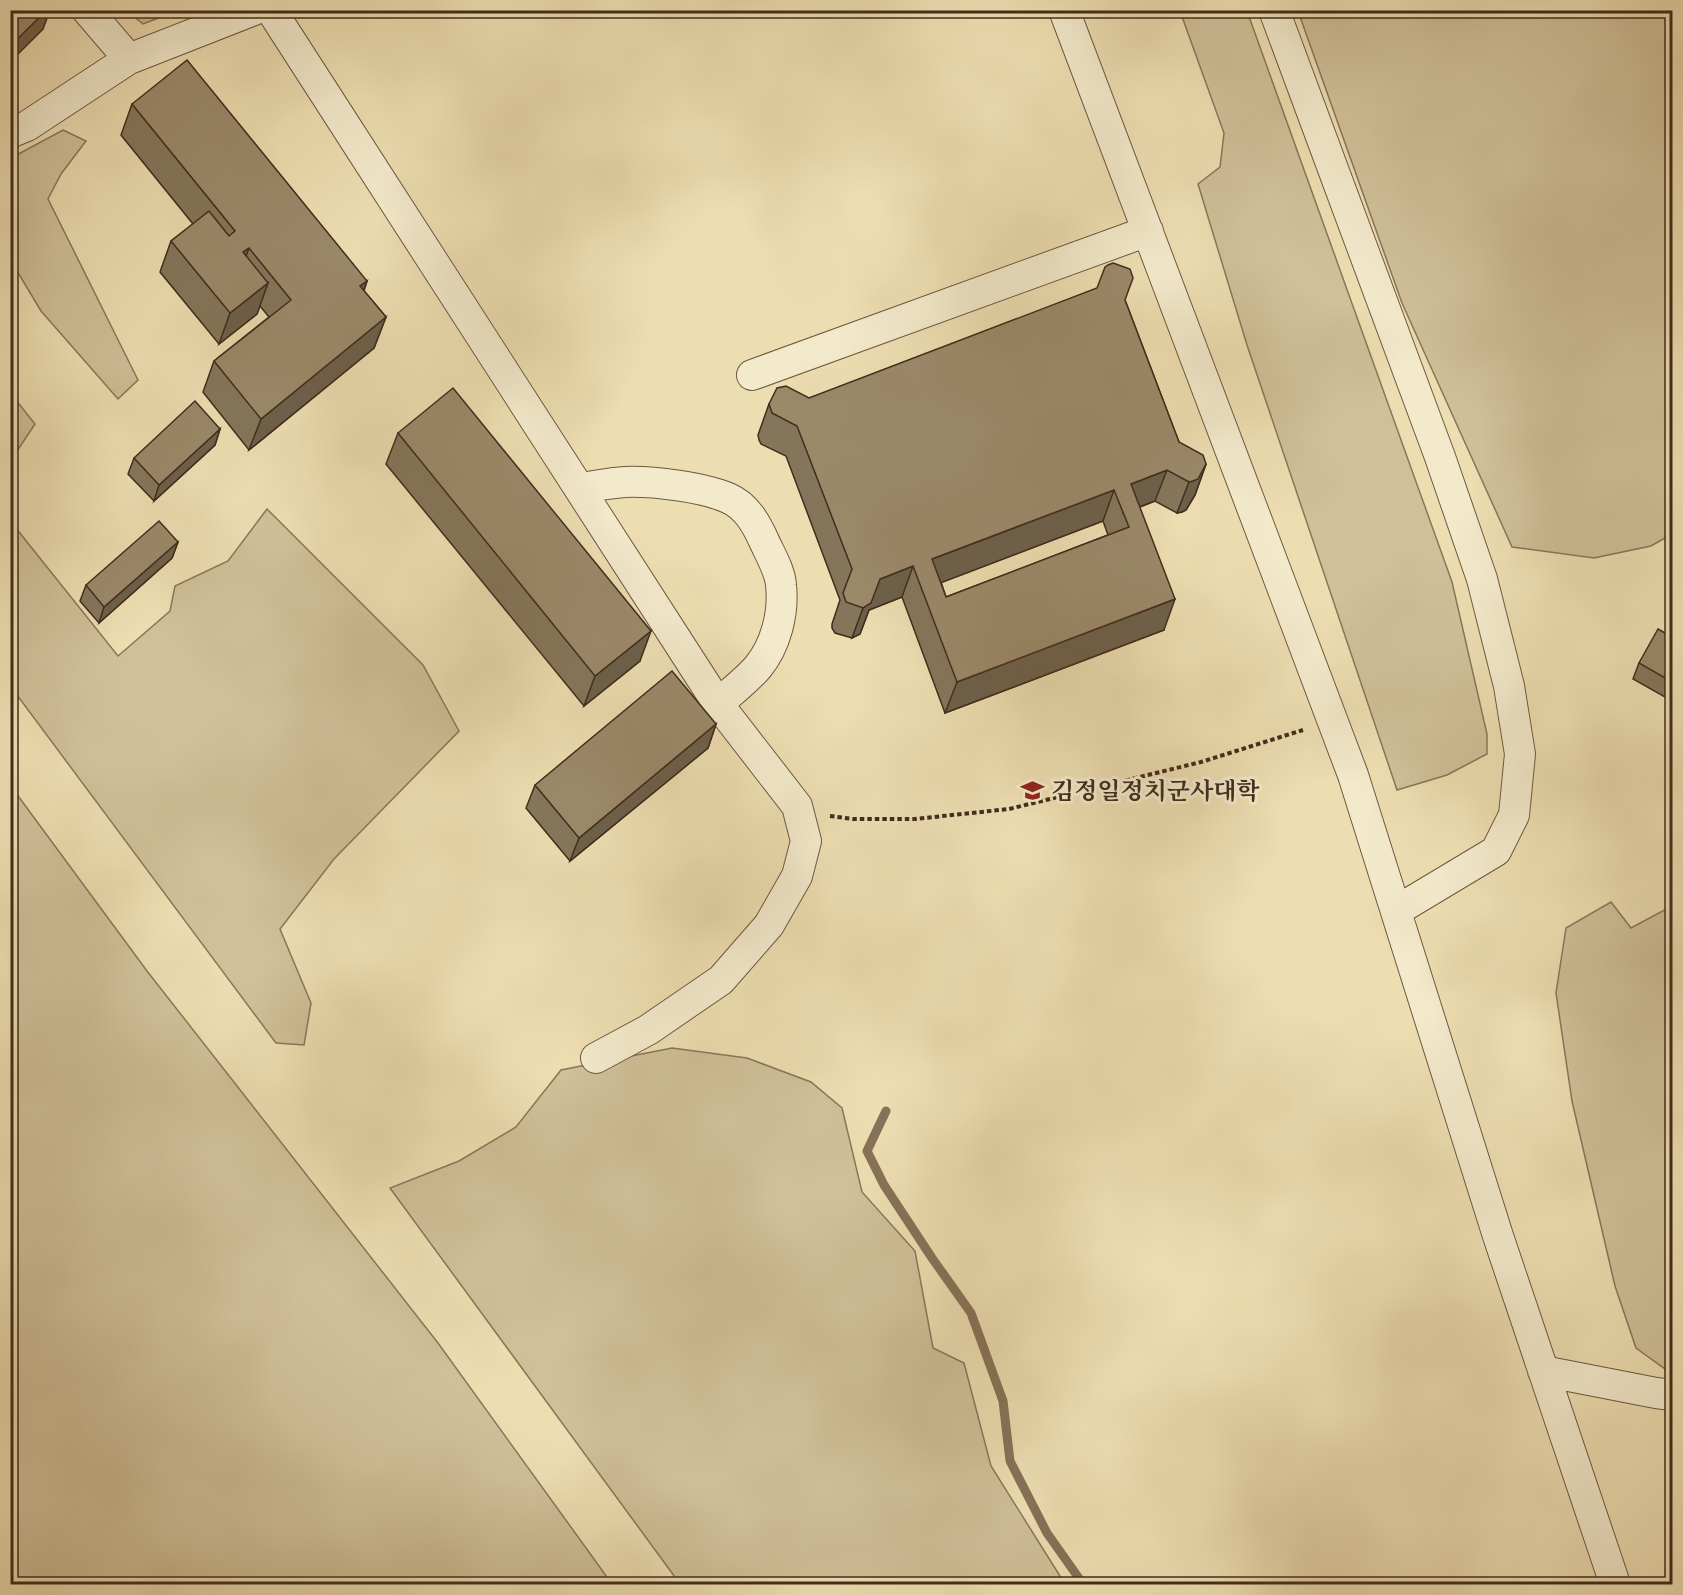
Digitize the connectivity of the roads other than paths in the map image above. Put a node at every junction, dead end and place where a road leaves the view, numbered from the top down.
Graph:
1 (87, 10) edge
2 (254, 10) edge
3 (271, 10) edge
4 (1064, 10) edge
5 (1274, 10) edge
6 (129, 58) junction
7 (10, 133) edge
8 (1148, 231) junction
9 (752, 375) dead end
10 (580, 488) junction
11 (718, 704) junction
12 (1396, 910) junction
13 (596, 1058) dead end
14 (1543, 1371) junction
15 (1672, 1395) edge
16 (1615, 1584) edge

1 - 6 street
2 - 6 street
3 - 10 street
4 - 8 street
5 - 12 street
6 - 7 street
8 - 9 street
8 - 12 street
10 - 11 street
10 - 11 street
11 - 13 street
12 - 14 street
14 - 15 street
14 - 16 street

